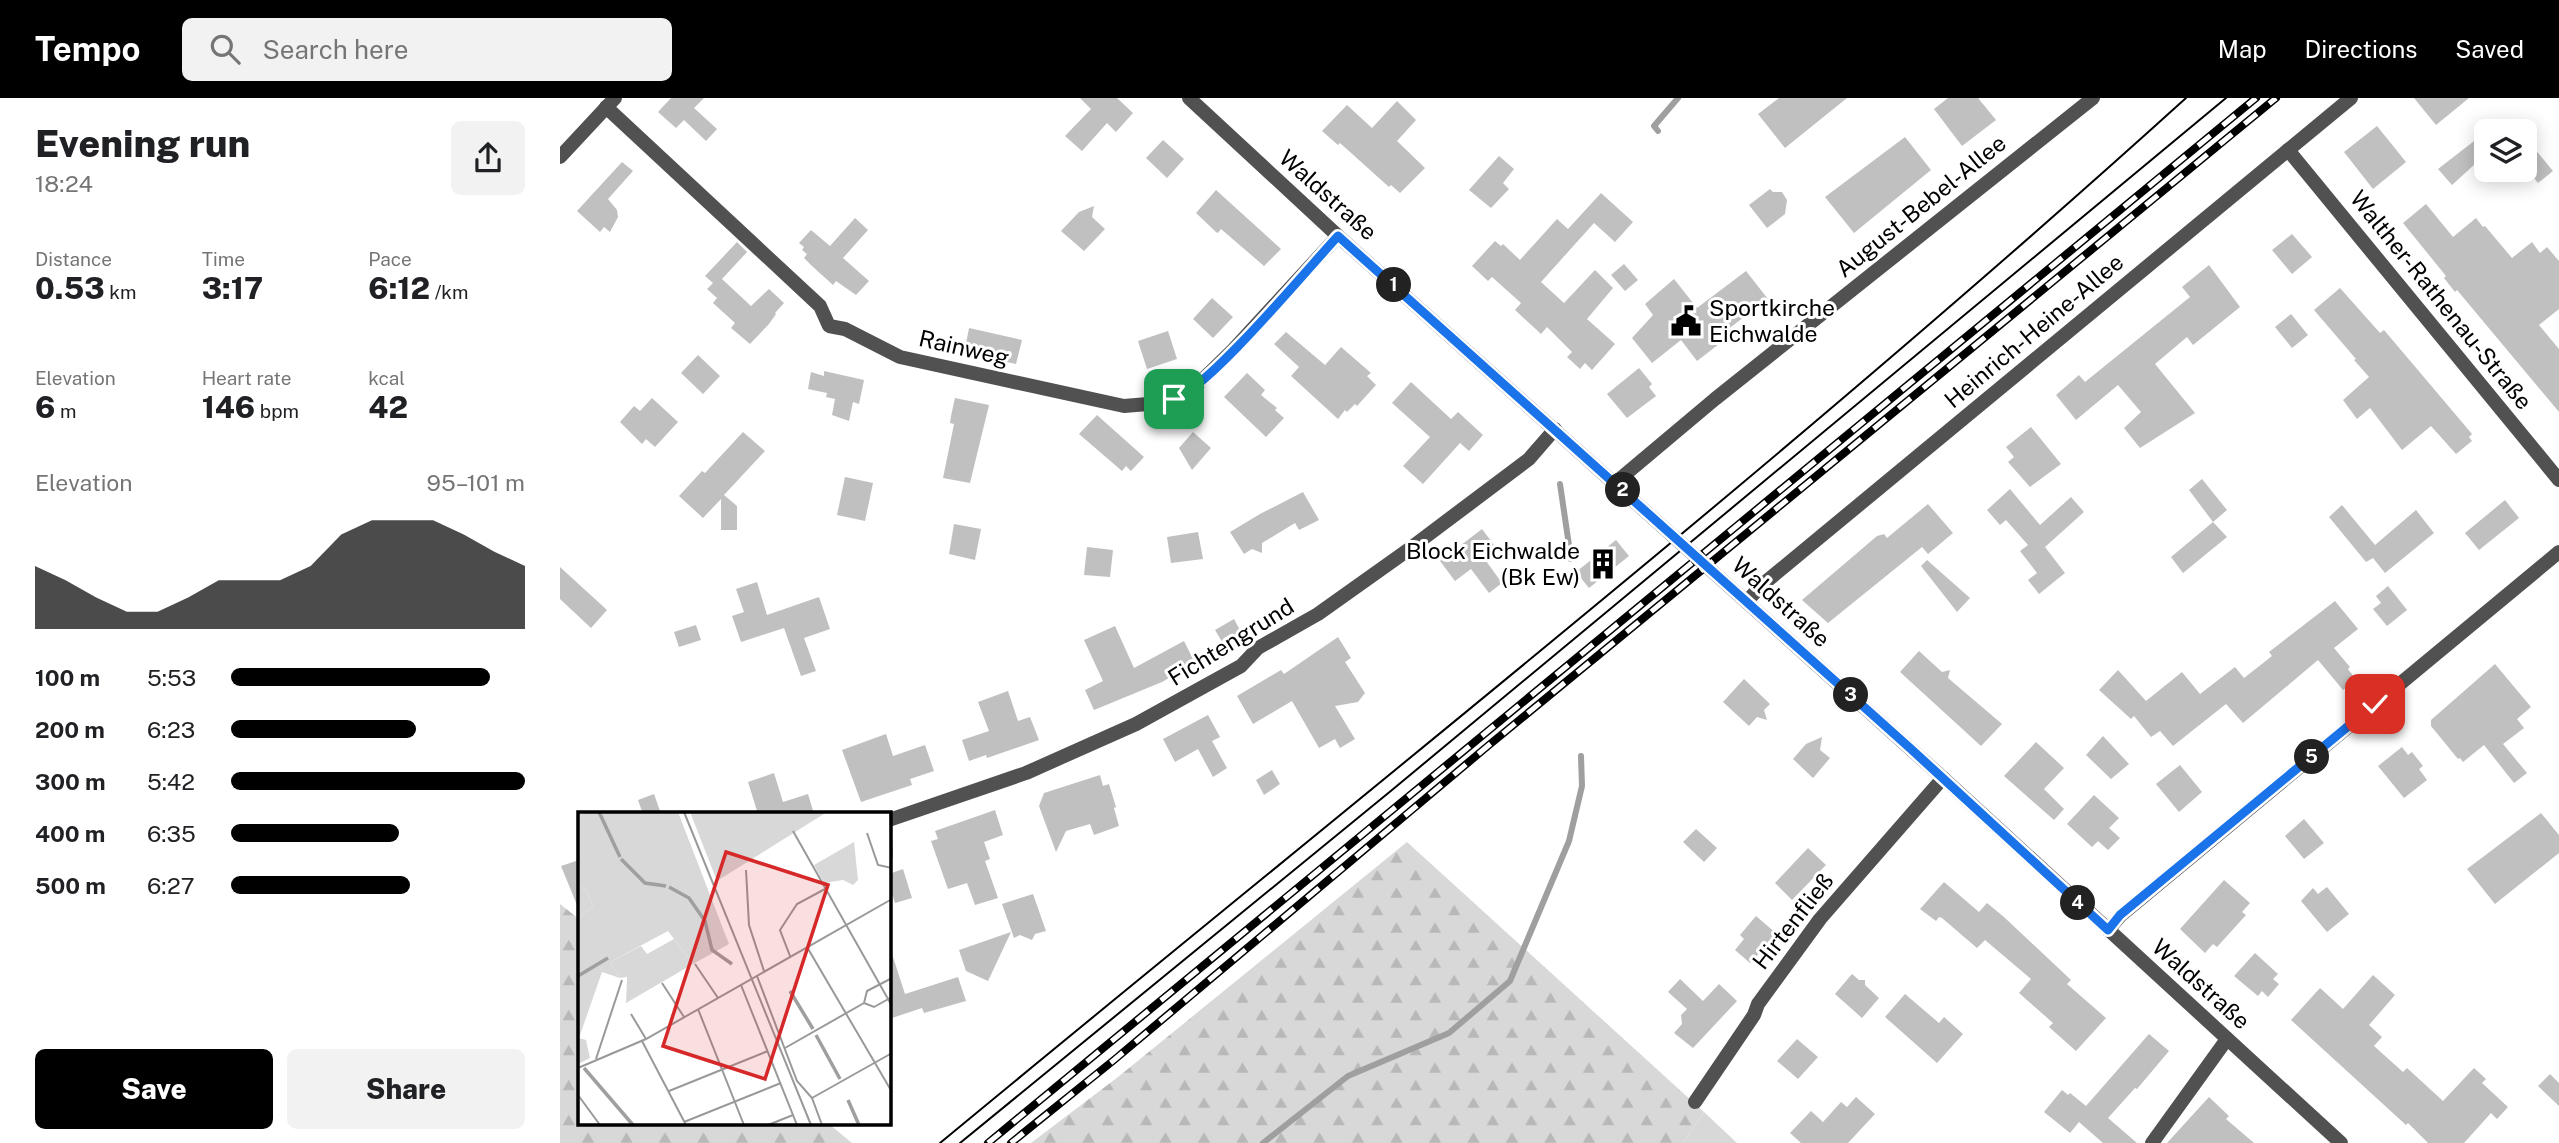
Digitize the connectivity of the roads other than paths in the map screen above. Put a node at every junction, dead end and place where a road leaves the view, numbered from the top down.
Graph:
1 (2093, 98) edge
2 (2351, 98) edge
3 (1194, 100) edge
4 (610, 103) edge
5 (2288, 150) junction
6 (560, 157) edge
7 (1338, 236) junction
8 (1555, 429) junction
9 (2559, 480) edge
10 (1615, 483) junction
11 (2559, 552) edge
12 (1747, 601) junction
13 (1943, 778) junction
14 (891, 819) edge
15 (2108, 930) junction
16 (2227, 1039) junction
17 (1695, 1102) dead end
18 (2152, 1143) edge
19 (2341, 1143) edge

1 - 10 street, August-Bebel-Allee
2 - 5 street, Heinrich-Heine-Allee
3 - 7 street, Waldstraße
4 - 6 street
4 - 7 street, Rainweg
5 - 9 street, Walther-Rathenau-Straße
5 - 12 street, Heinrich-Heine-Allee
7 - 8 street, Waldstraße
8 - 10 street, Waldstraße
8 - 14 street, Fichtengrund
10 - 12 street, Waldstraße
11 - 15 street
12 - 13 street, Waldstraße
13 - 15 street, Waldstraße
13 - 17 street, Hirtenfließ
15 - 16 street, Waldstraße
16 - 18 street
16 - 19 street, Waldstraße

